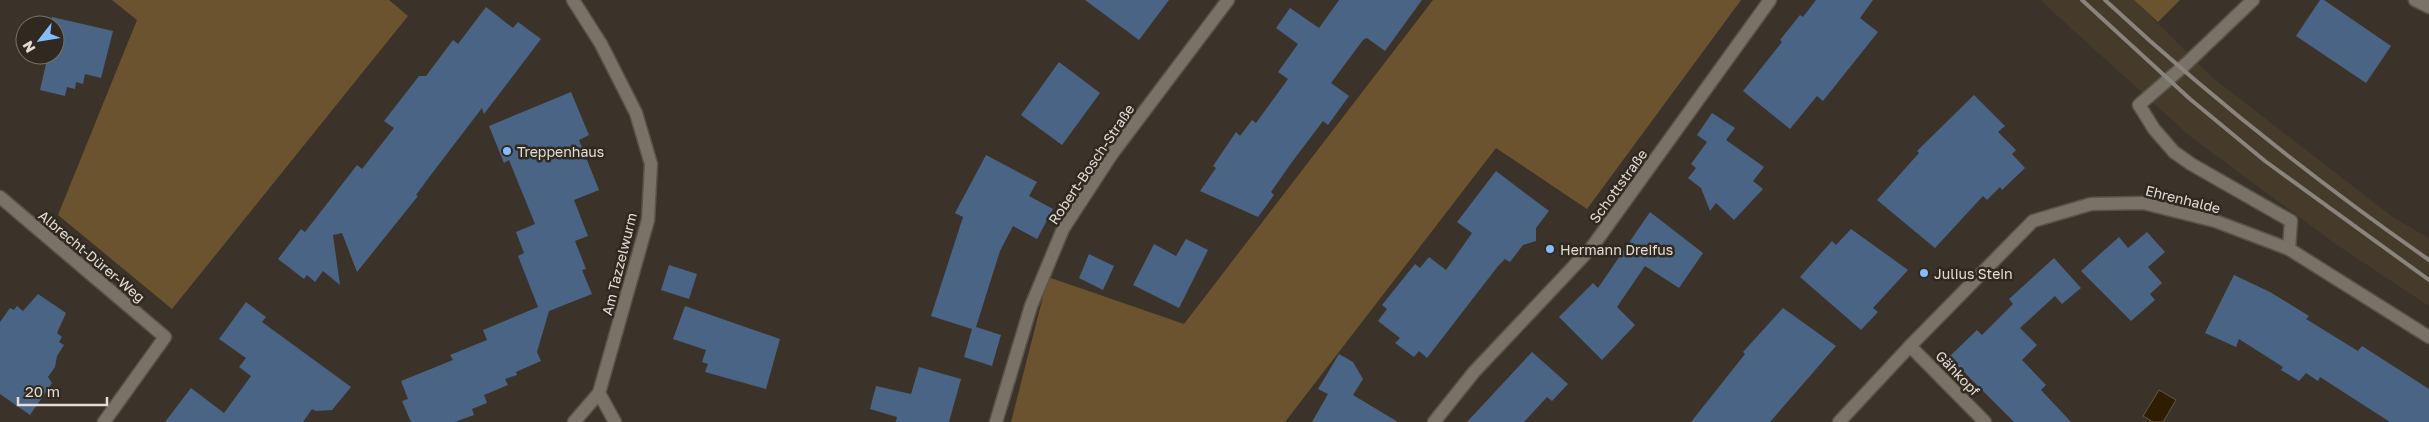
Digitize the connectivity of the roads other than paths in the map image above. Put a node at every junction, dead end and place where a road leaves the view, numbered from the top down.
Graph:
1 (573, 0) edge
2 (1228, 0) edge
3 (1770, 0) edge
4 (2253, 0) edge
5 (2415, 0) edge
6 (2429, 7) edge
7 (0, 197) edge
8 (2289, 248) junction
9 (2429, 337) edge
10 (1910, 346) junction
11 (599, 393) junction
12 (104, 422) edge
13 (574, 422) edge
14 (615, 422) edge
15 (996, 422) edge
16 (1434, 422) edge
17 (1839, 422) edge
18 (1985, 422) edge

1 - 11 street, Am Tazzelwurm
2 - 15 street, Robert-Bosch-Straße
3 - 16 street, Schottstraße
4 - 8 street
5 - 6 street
7 - 12 street, Albrecht-Dürer-Weg
8 - 9 street, Ehrenhalde
8 - 10 street, Ehrenhalde
10 - 17 street, Ehrenhalde
10 - 18 street, Gähkopf
11 - 13 street, Am Tazzelwurm
11 - 14 street

